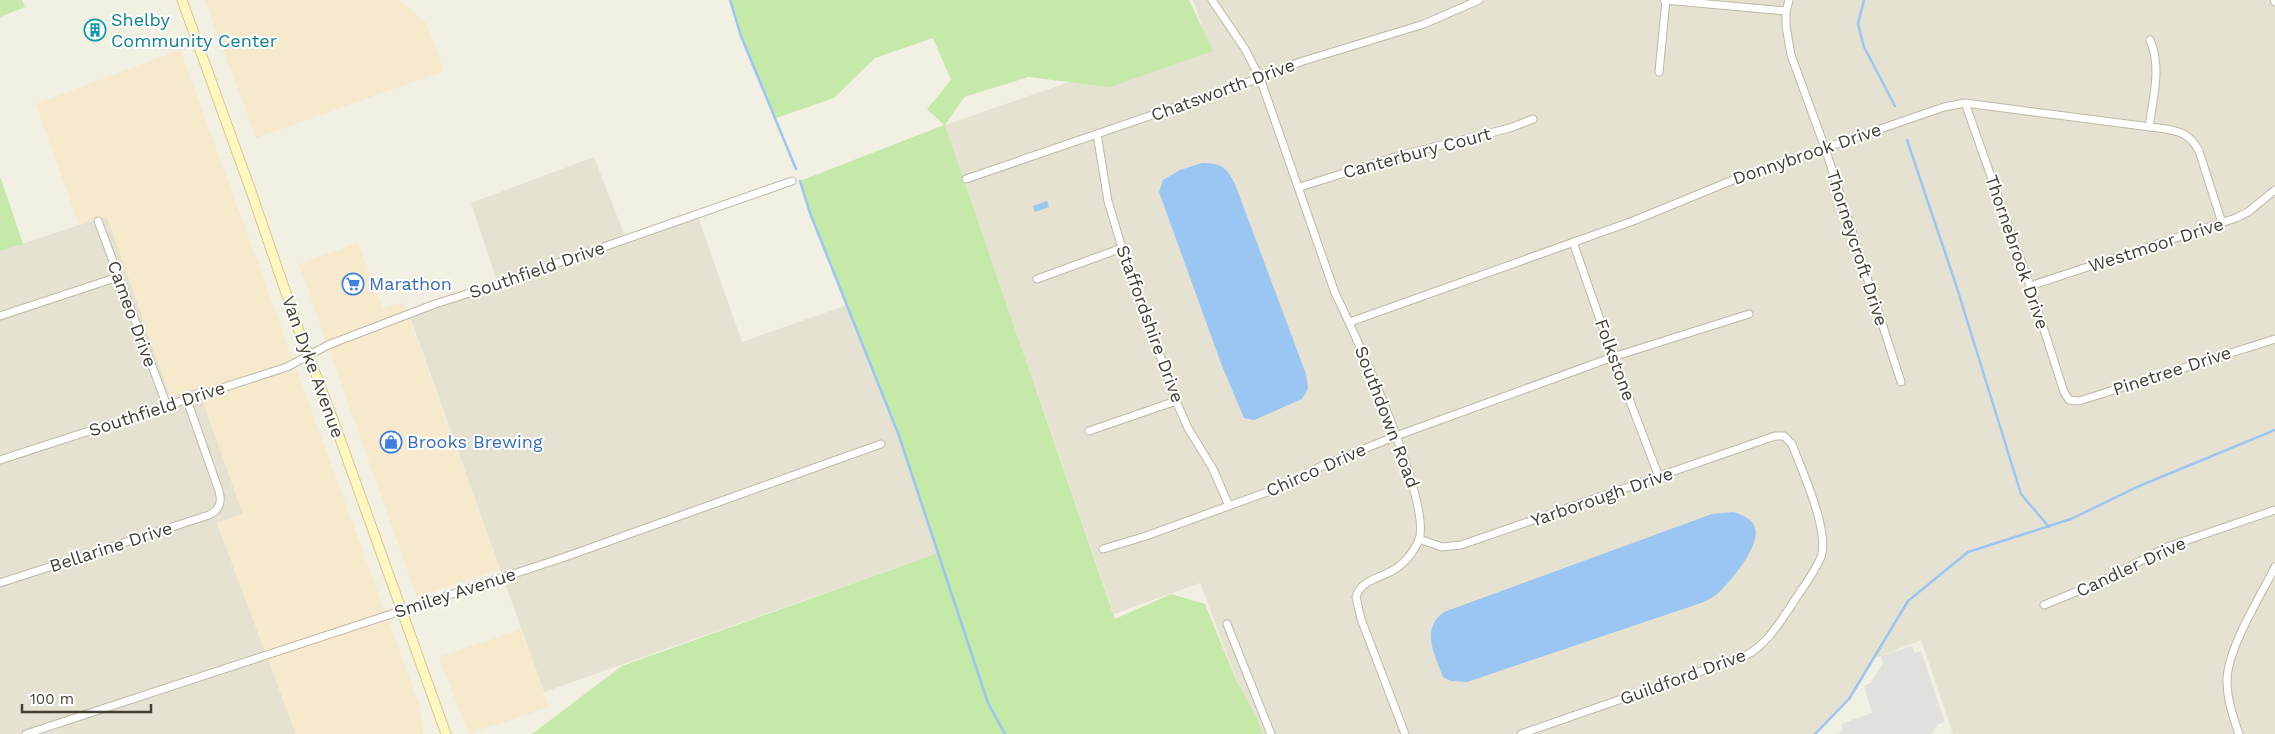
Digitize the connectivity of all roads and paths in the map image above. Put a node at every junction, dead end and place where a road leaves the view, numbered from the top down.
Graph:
1 (182, 0) edge
2 (1212, 0) edge
3 (1479, 0) edge
4 (1665, 0) edge
5 (1789, 0) edge
6 (1786, 12) junction
7 (2150, 40) dead end
8 (1659, 72) dead end
9 (1260, 78) junction
10 (1965, 103) junction
11 (1533, 119) dead end
12 (2149, 127) junction
13 (1097, 134) junction
14 (1825, 148) junction
15 (966, 179) dead end
16 (792, 182) dead end
17 (1300, 187) junction
18 (2275, 190) edge
19 (98, 221) dead end
20 (2222, 223) junction
21 (1573, 242) junction
22 (1122, 248) junction
23 (118, 277) junction
24 (1036, 279) dead end
25 (2030, 286) junction
26 (1748, 314) dead end
27 (0, 316) edge
28 (1350, 322) junction
29 (2275, 338) edge
30 (308, 357) junction
31 (1613, 357) junction
32 (1900, 382) dead end
33 (187, 400) junction
34 (1176, 400) junction
35 (2070, 400) joint
36 (166, 406) junction
37 (1088, 431) dead end
38 (1396, 436) junction
39 (1784, 436) joint
40 (881, 444) dead end
41 (0, 460) edge
42 (1658, 477) junction
43 (1229, 506) junction
44 (2275, 510) edge
45 (1419, 539) junction
46 (1103, 549) dead end
47 (2275, 567) edge
48 (0, 583) edge
49 (2044, 605) dead end
50 (402, 610) junction
51 (1227, 624) dead end
52 (26, 734) edge
53 (446, 734) edge
54 (1271, 734) edge
55 (1405, 734) edge
56 (1521, 734) edge
57 (2239, 734) edge

1 - 30 main road, Van Dyke Avenue
2 - 9 street, Southdown Road
3 - 9 street, Chatsworth Drive
4 - 6 street
4 - 8 street
5 - 6 street, Thorneycroft Drive
6 - 14 street, Thorneycroft Drive
7 - 12 street
9 - 13 street, Chatsworth Drive
9 - 17 street, Southdown Road
10 - 12 street, Donnybrook Drive
10 - 14 street, Donnybrook Drive
10 - 25 street, Thornebrook Drive
11 - 17 street, Canterbury Court
12 - 20 street, Donnybrook Drive
13 - 15 street, Chatsworth Drive
13 - 22 street, Staffordshire Drive
14 - 21 street, Donnybrook Drive
14 - 32 street, Thorneycroft Drive
16 - 30 street, Southfield Drive
17 - 28 street, Southdown Road
18 - 20 street, Westmoor Drive
19 - 23 street, Cameo Drive
20 - 25 street, Westmoor Drive
21 - 28 street, Donnybrook Drive
21 - 31 street, Folkstone
22 - 24 street
22 - 34 street, Staffordshire Drive
23 - 27 street
23 - 36 street, Cameo Drive
25 - 35 street, Thornebrook Drive
26 - 31 street, Chirco Drive
28 - 38 street, Southdown Road
29 - 35 street, Pinetree Drive
30 - 33 street, Southfield Drive
30 - 50 main road, Van Dyke Avenue
31 - 38 street, Chirco Drive
31 - 42 street, Folkstone
33 - 36 street, Southfield Drive
33 - 48 street, Bellarine Drive
34 - 37 street
34 - 43 street, Staffordshire Drive
36 - 41 street, Southfield Drive
38 - 43 street, Chirco Drive
38 - 45 street, Southdown Road
39 - 42 street, Yarborough Drive
39 - 56 street, Guildford Drive
40 - 50 street, Smiley Avenue
42 - 45 street, Yarborough Drive
43 - 46 street, Chirco Drive
44 - 49 street, Candler Drive
45 - 55 street
47 - 57 street
50 - 52 street, Smiley Avenue
50 - 53 main road, Van Dyke Avenue
51 - 54 street

